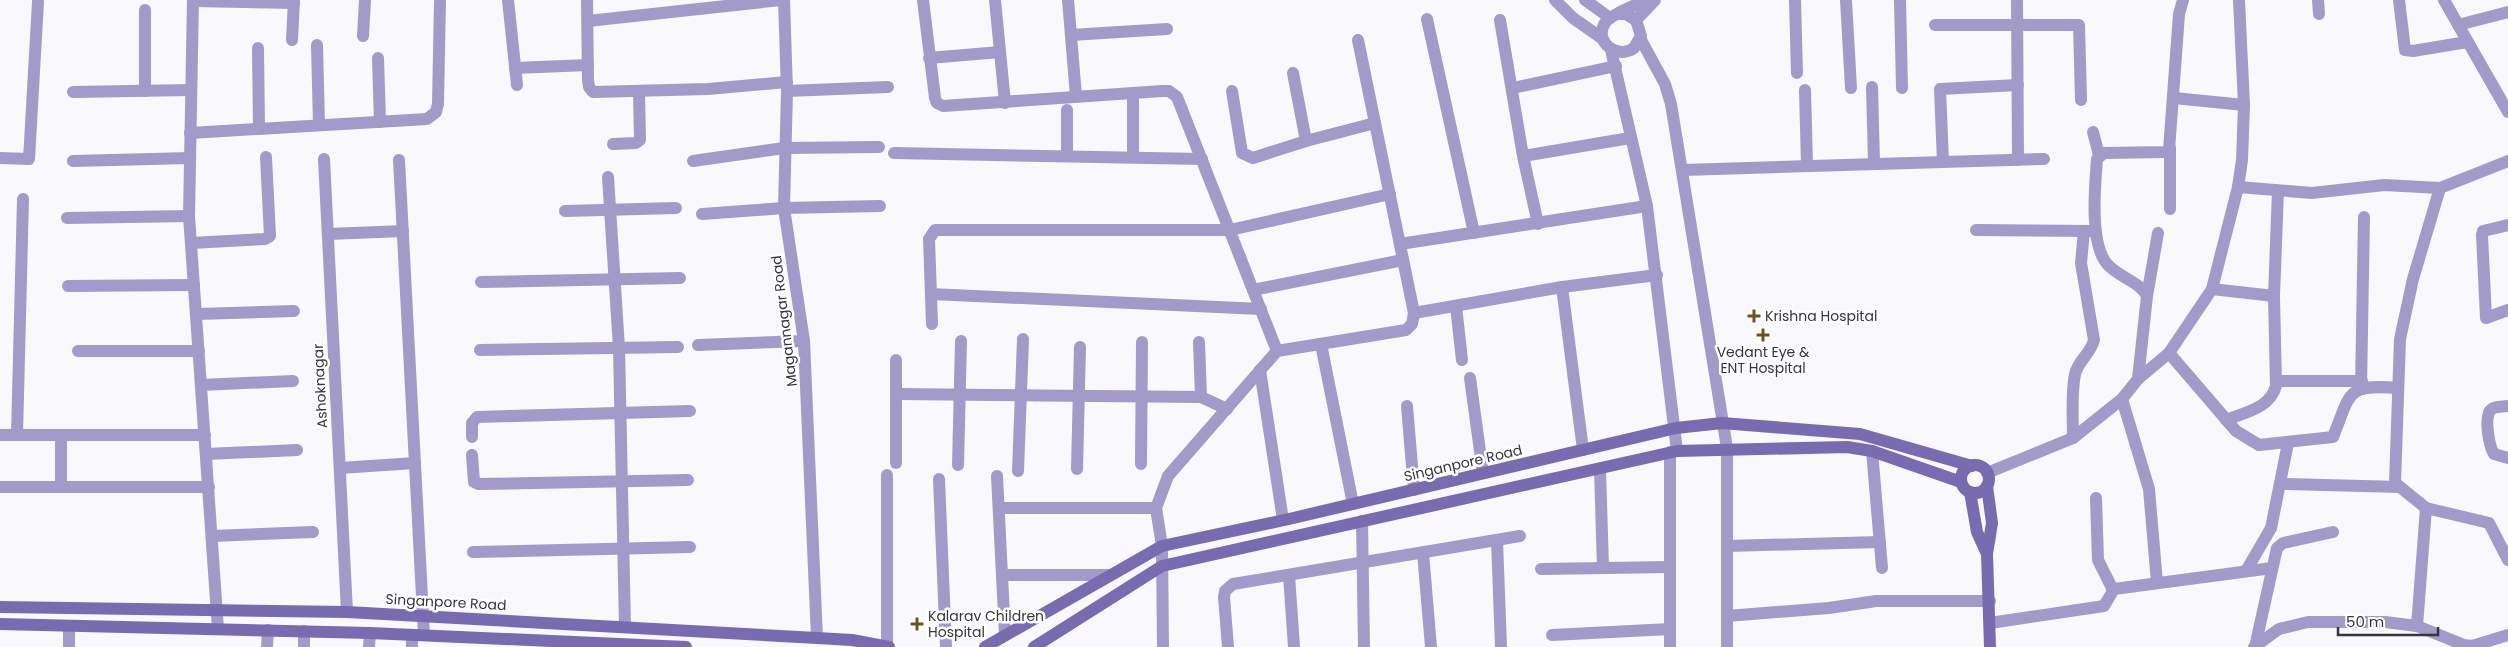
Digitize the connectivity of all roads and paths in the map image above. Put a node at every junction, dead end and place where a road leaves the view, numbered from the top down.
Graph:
1 (194, 0) edge
2 (365, 0) edge
3 (440, 0) edge
4 (508, 0) edge
5 (587, 0) edge
6 (782, 0) edge
7 (923, 0) edge
8 (995, 0) edge
9 (1068, 0) edge
10 (1555, 0) edge
11 (1585, 0) edge
12 (1646, 0) edge
13 (1655, 0) edge
14 (1795, 0) edge
15 (1846, 0) edge
16 (1900, 0) edge
17 (2017, 0) edge
18 (2183, 0) edge
19 (2239, 0) edge
20 (2318, 0) edge
21 (2399, 0) edge
22 (2444, 0) edge
23 (251, 1) edge
24 (294, 1) edge
25 (38, 2) dead end
26 (144, 10) dead end
27 (2508, 12) edge
28 (2319, 14) dead end
29 (1615, 16) junction
30 (1427, 19) dead end
31 (588, 20) junction
32 (1500, 20) dead end
33 (1636, 20) junction
34 (1935, 25) dead end
35 (2018, 25) junction
36 (2458, 26) junction
37 (1167, 28) dead end
38 (1071, 35) junction
39 (363, 36) dead end
40 (1640, 38) junction
41 (292, 40) dead end
42 (1358, 40) dead end
43 (2467, 42) junction
44 (1607, 44) junction
45 (317, 45) dead end
46 (258, 48) dead end
47 (1000, 52) junction
48 (378, 58) dead end
49 (929, 58) junction
50 (588, 65) junction
51 (1616, 66) junction
52 (515, 68) junction
53 (1293, 73) dead end
54 (1797, 73) dead end
55 (517, 85) dead end
56 (2018, 85) junction
57 (787, 86) junction
58 (888, 87) dead end
59 (1872, 87) dead end
60 (1513, 88) junction
61 (1851, 88) dead end
62 (1902, 88) dead end
63 (191, 90) junction
64 (1806, 90) dead end
65 (145, 91) junction
66 (1232, 91) dead end
67 (73, 92) dead end
68 (639, 92) junction
69 (1133, 93) junction
70 (1076, 96) junction
71 (2174, 98) junction
72 (2081, 100) dead end
73 (1005, 103) junction
74 (2244, 105) junction
75 (1066, 110) dead end
76 (2508, 112) edge
77 (380, 122) junction
78 (1375, 123) junction
79 (319, 125) junction
80 (259, 129) junction
81 (2093, 132) dead end
82 (190, 133) junction
83 (1630, 138) junction
84 (1306, 141) junction
85 (613, 144) dead end
86 (879, 147) dead end
87 (784, 148) junction
88 (2170, 148) junction
89 (894, 153) dead end
90 (1066, 156) junction
91 (1523, 156) junction
92 (2099, 156) junction
93 (266, 157) dead end
94 (1133, 157) junction
95 (0, 158) edge
96 (190, 158) junction
97 (1202, 158) junction
98 (2044, 159) dead end
99 (324, 160) dead end
100 (399, 160) dead end
101 (2018, 160) junction
102 (2508, 161) edge
103 (73, 162) dead end
104 (693, 162) dead end
105 (1943, 162) junction
106 (1874, 163) junction
107 (1807, 165) junction
108 (1683, 170) junction
109 (608, 177) dead end
110 (2238, 187) junction
111 (2440, 188) junction
112 (2278, 190) junction
113 (1390, 194) junction
114 (23, 199) dead end
115 (880, 206) dead end
116 (1647, 206) junction
117 (676, 208) dead end
118 (784, 208) junction
119 (2170, 209) dead end
120 (610, 210) junction
121 (565, 211) dead end
122 (702, 214) dead end
123 (190, 216) junction
124 (2364, 217) dead end
125 (67, 218) dead end
126 (1538, 224) junction
127 (2508, 225) edge
128 (1230, 230) junction
129 (1976, 230) dead end
130 (402, 231) junction
131 (2090, 231) junction
132 (1474, 233) junction
133 (2158, 233) dead end
134 (328, 234) junction
135 (191, 243) junction
136 (1400, 244) junction
137 (1403, 260) junction
138 (1657, 275) junction
139 (680, 278) dead end
140 (613, 279) junction
141 (480, 282) dead end
142 (194, 285) junction
143 (68, 286) dead end
144 (1562, 287) junction
145 (2212, 289) junction
146 (1253, 290) junction
147 (931, 294) junction
148 (2148, 296) junction
149 (2274, 296) junction
150 (1456, 306) junction
151 (1261, 309) junction
152 (2508, 310) edge
153 (294, 311) dead end
154 (1414, 313) junction
155 (196, 314) junction
156 (932, 324) dead end
157 (1023, 339) dead end
158 (804, 341) junction
159 (961, 341) dead end
160 (1142, 342) dead end
161 (1199, 342) dead end
162 (1321, 344) junction
163 (698, 345) dead end
164 (678, 347) dead end
165 (1080, 347) dead end
166 (619, 348) junction
167 (480, 350) dead end
168 (78, 351) dead end
169 (199, 351) junction
170 (1277, 351) junction
171 (2169, 353) junction
172 (896, 360) dead end
173 (1462, 360) dead end
174 (1260, 370) junction
175 (1470, 378) dead end
176 (2138, 379) junction
177 (293, 381) dead end
178 (2276, 381) junction
179 (2361, 384) junction
180 (201, 385) junction
181 (2398, 388) junction
182 (896, 394) junction
183 (960, 395) junction
184 (1021, 396) junction
185 (1079, 396) junction
186 (1142, 397) junction
187 (1201, 397) junction
188 (2122, 399) junction
189 (1407, 406) dead end
190 (2508, 406) edge
191 (1226, 409) junction
192 (690, 412) dead end
193 (620, 413) junction
194 (2226, 420) junction
195 (1722, 423) junction
196 (1676, 428) junction
197 (0, 435) edge
198 (18, 435) junction
199 (61, 435) junction
200 (205, 435) junction
201 (472, 437) dead end
202 (2073, 438) junction
203 (2288, 443) junction
204 (1727, 448) junction
205 (297, 450) dead end
206 (1584, 450) junction
207 (1674, 451) junction
208 (1872, 451) junction
209 (206, 454) junction
210 (472, 455) dead end
211 (2508, 458) edge
212 (415, 462) junction
213 (896, 463) dead end
214 (1141, 464) dead end
215 (958, 465) dead end
216 (1972, 466) junction
217 (340, 468) junction
218 (1600, 468) junction
219 (1077, 469) dead end
220 (1018, 471) dead end
221 (1483, 473) junction
222 (1987, 473) junction
223 (887, 475) dead end
224 (998, 476) dead end
225 (939, 479) dead end
226 (688, 480) dead end
227 (622, 482) junction
228 (1961, 482) junction
229 (2287, 484) dead end
230 (1987, 486) junction
231 (0, 487) edge
232 (60, 487) junction
233 (209, 487) junction
234 (2400, 487) junction
235 (1414, 490) junction
236 (1970, 492) junction
237 (2096, 498) dead end
238 (1353, 504) junction
239 (999, 508) junction
240 (1156, 508) junction
241 (2426, 508) junction
242 (1283, 520) junction
243 (1362, 521) junction
244 (314, 532) dead end
245 (2333, 532) dead end
246 (212, 536) junction
247 (1520, 536) dead end
248 (1497, 540) junction
249 (1880, 542) junction
250 (1162, 546) junction
251 (1727, 546) junction
252 (690, 547) dead end
253 (623, 549) junction
254 (473, 552) dead end
255 (1423, 554) junction
256 (1987, 554) junction
257 (2508, 560) edge
258 (1364, 564) junction
259 (1162, 566) junction
260 (1669, 567) junction
261 (1603, 568) junction
262 (1882, 568) dead end
263 (2272, 568) junction
264 (1541, 569) dead end
265 (2246, 571) junction
266 (1002, 575) junction
267 (1110, 575) junction
268 (1289, 575) junction
269 (2157, 584) junction
270 (2113, 590) junction
271 (1990, 601) junction
272 (0, 607) edge
273 (216, 611) junction
274 (347, 612) junction
275 (423, 615) junction
276 (1728, 616) junction
277 (1990, 623) junction
278 (0, 624) edge
279 (69, 626) junction
280 (2417, 626) junction
281 (622, 627) junction
282 (218, 629) junction
283 (1670, 629) junction
284 (268, 630) junction
285 (304, 631) junction
286 (370, 633) junction
287 (1005, 635) junction
288 (1552, 635) dead end
289 (2508, 635) edge
290 (817, 638) junction
291 (416, 639) edge
292 (515, 644) edge
293 (618, 645) edge
294 (1991, 646) edge
295 (2463, 646) edge
296 (69, 647) edge
297 (267, 647) edge
298 (304, 647) edge
299 (369, 647) edge
300 (686, 647) edge
301 (888, 647) edge
302 (946, 647) edge
303 (985, 647) edge
304 (1034, 647) edge
305 (1164, 647) edge
306 (1228, 647) edge
307 (1294, 647) edge
308 (1364, 647) edge
309 (1431, 647) edge
310 (1501, 647) edge
311 (1670, 647) edge
312 (1727, 647) edge
313 (2255, 647) edge

1 - 23 street
1 - 63 street
2 - 39 street
3 - 77 street
4 - 52 street
5 - 31 street
6 - 31 street
6 - 57 street, Magannagar Road
7 - 49 street
8 - 47 street
9 - 38 street
10 - 44 street
11 - 29 street
12 - 29 street
13 - 33 street
14 - 54 street
15 - 61 street
16 - 62 street
17 - 35 street
18 - 71 street
19 - 74 street
20 - 28 street
21 - 43 street
22 - 36 street
23 - 24 street
24 - 41 street
25 - 95 street
26 - 65 street
27 - 36 street
29 - 33 street
29 - 44 street
30 - 132 street
31 - 50 street
32 - 60 street
33 - 40 street
34 - 35 street
35 - 56 street
35 - 72 street
36 - 43 street
37 - 38 street
38 - 70 street
40 - 44 street
40 - 108 street
42 - 78 street
43 - 76 street
44 - 51 street
45 - 79 street
46 - 80 street
47 - 49 street
47 - 73 street
48 - 77 street
49 - 73 street
50 - 52 street
50 - 68 street
51 - 60 street
51 - 83 street
52 - 55 street
53 - 84 street
56 - 101 street
56 - 105 street
57 - 58 street
57 - 68 street
57 - 87 street, Magannagar Road
59 - 106 street
60 - 91 street
63 - 65 street
63 - 82 street
64 - 107 street
65 - 67 street
66 - 84 street
68 - 85 street
69 - 70 street
69 - 94 street
69 - 97 street
70 - 73 street
71 - 74 street
71 - 88 street
74 - 110 street
75 - 90 street
77 - 79 street
78 - 84 street
78 - 113 street
79 - 80 street
80 - 82 street
81 - 92 street
82 - 96 street
83 - 91 street
83 - 116 street
86 - 87 street
87 - 104 street
87 - 118 street, Magannagar Road
88 - 92 street
88 - 119 street
89 - 90 street
90 - 94 street
91 - 126 street
92 - 131 street
93 - 135 street
94 - 97 street
96 - 103 street
96 - 123 street
97 - 128 street
98 - 101 street
99 - 134 street, Ashoknagar
100 - 130 street
101 - 105 street
102 - 111 street
105 - 106 street
106 - 107 street
107 - 108 street
108 - 195 street
109 - 120 street
110 - 112 street
110 - 145 street
111 - 112 street
111 - 181 street
112 - 149 street
113 - 128 street
113 - 136 street
114 - 198 street
115 - 118 street
116 - 126 street
116 - 138 street
117 - 120 street
118 - 122 street
118 - 158 street, Magannagar Road
120 - 121 street
120 - 140 street
123 - 125 street
123 - 135 street
124 - 179 street
126 - 132 street
127 - 152 street
128 - 146 street
128 - 147 street
129 - 131 street
130 - 134 street
130 - 212 street
131 - 148 street
131 - 202 street
132 - 136 street
133 - 148 street
134 - 217 street, Ashoknagar
135 - 142 street
136 - 137 street
137 - 146 street
137 - 154 street
138 - 144 street
138 - 196 street
139 - 140 street
140 - 141 street
140 - 166 street
142 - 143 street
142 - 155 street
144 - 150 street
144 - 206 street
145 - 149 street
145 - 171 street
146 - 151 street
147 - 151 street
147 - 156 street
148 - 176 street
149 - 178 street
150 - 154 street
150 - 173 street
151 - 170 street
153 - 155 street
154 - 162 street
155 - 169 street
157 - 184 street
158 - 163 street
158 - 290 street, Magannagar Road
159 - 183 street
160 - 186 street
161 - 187 street
162 - 170 street
162 - 238 street
164 - 166 street
165 - 185 street
166 - 167 street
166 - 193 street
168 - 169 street
169 - 180 street
170 - 174 street
171 - 176 street
171 - 194 street
172 - 182 street
174 - 191 street
174 - 242 street
175 - 221 street
176 - 188 street
177 - 180 street
178 - 179 street
178 - 194 street
179 - 181 street
179 - 203 street
180 - 200 street
181 - 234 street
182 - 183 street
182 - 213 street
183 - 184 street
183 - 215 street
184 - 185 street
184 - 220 street
185 - 186 street
185 - 219 street
186 - 187 street
186 - 214 street
187 - 191 street
188 - 202 street
188 - 269 street
189 - 235 street
190 - 211 street
191 - 240 street
192 - 193 street
193 - 201 street
193 - 227 street
194 - 203 street
195 - 196 main road, Singanpore Road
195 - 204 street
195 - 216 main road, Singanpore Road
196 - 206 main road, Singanpore Road
196 - 207 street
197 - 198 street
198 - 199 street
199 - 200 street
199 - 232 street
200 - 209 street
202 - 222 street
203 - 265 street
204 - 207 main road
204 - 208 main road
204 - 251 street
205 - 209 street
206 - 221 main road, Singanpore Road
207 - 218 main road
207 - 260 street
208 - 228 main road
208 - 249 street
209 - 233 street
210 - 227 street
212 - 217 street
212 - 275 street
216 - 222 main road
216 - 228 main road
217 - 274 street, Ashoknagar
218 - 243 main road
218 - 261 street
221 - 235 main road, Singanpore Road
222 - 230 main road
223 - 301 street
224 - 239 street
225 - 302 street
226 - 227 street
227 - 253 street
228 - 236 main road
229 - 234 street
230 - 236 main road
230 - 256 main road
231 - 232 street
232 - 233 street
233 - 246 street
234 - 241 street
235 - 238 main road, Singanpore Road
236 - 256 main road
237 - 270 street
238 - 242 main road, Singanpore Road
239 - 240 street
239 - 266 street
240 - 250 street
241 - 257 street
241 - 280 street
242 - 250 main road, Singanpore Road
243 - 258 street
243 - 259 main road
244 - 246 street
245 - 263 street
246 - 273 street
247 - 248 street
248 - 255 street
248 - 310 street
249 - 251 street
249 - 262 street
250 - 259 street
250 - 267 main road, Singanpore Road
251 - 276 street
252 - 253 street
253 - 254 street
253 - 281 street
255 - 258 street
255 - 309 street
256 - 271 main road
258 - 268 street
258 - 308 street
259 - 304 main road
259 - 305 street
260 - 261 street
260 - 283 street
261 - 264 street
263 - 265 street
263 - 313 street
265 - 269 street
266 - 267 street
266 - 287 street
267 - 287 main road, Singanpore Road
268 - 306 street
268 - 307 street
269 - 270 street
270 - 277 street
271 - 276 street
271 - 277 main road
272 - 273 main road, Singanpore Road
273 - 274 main road, Singanpore Road
273 - 282 street
274 - 275 main road, Singanpore Road
275 - 281 main road, Singanpore Road
275 - 291 street
276 - 312 street
277 - 294 main road
278 - 279 main road
279 - 282 main road
279 - 296 street
280 - 295 street
280 - 313 street
281 - 290 main road, Singanpore Road
281 - 293 street
282 - 284 main road
283 - 288 street
283 - 311 street
284 - 285 main road
284 - 297 street
285 - 286 main road
285 - 298 street
286 - 291 main road
286 - 299 street
287 - 303 main road, Singanpore Road
289 - 295 street
290 - 301 main road, Singanpore Road
291 - 292 main road
292 - 293 main road
293 - 300 main road

